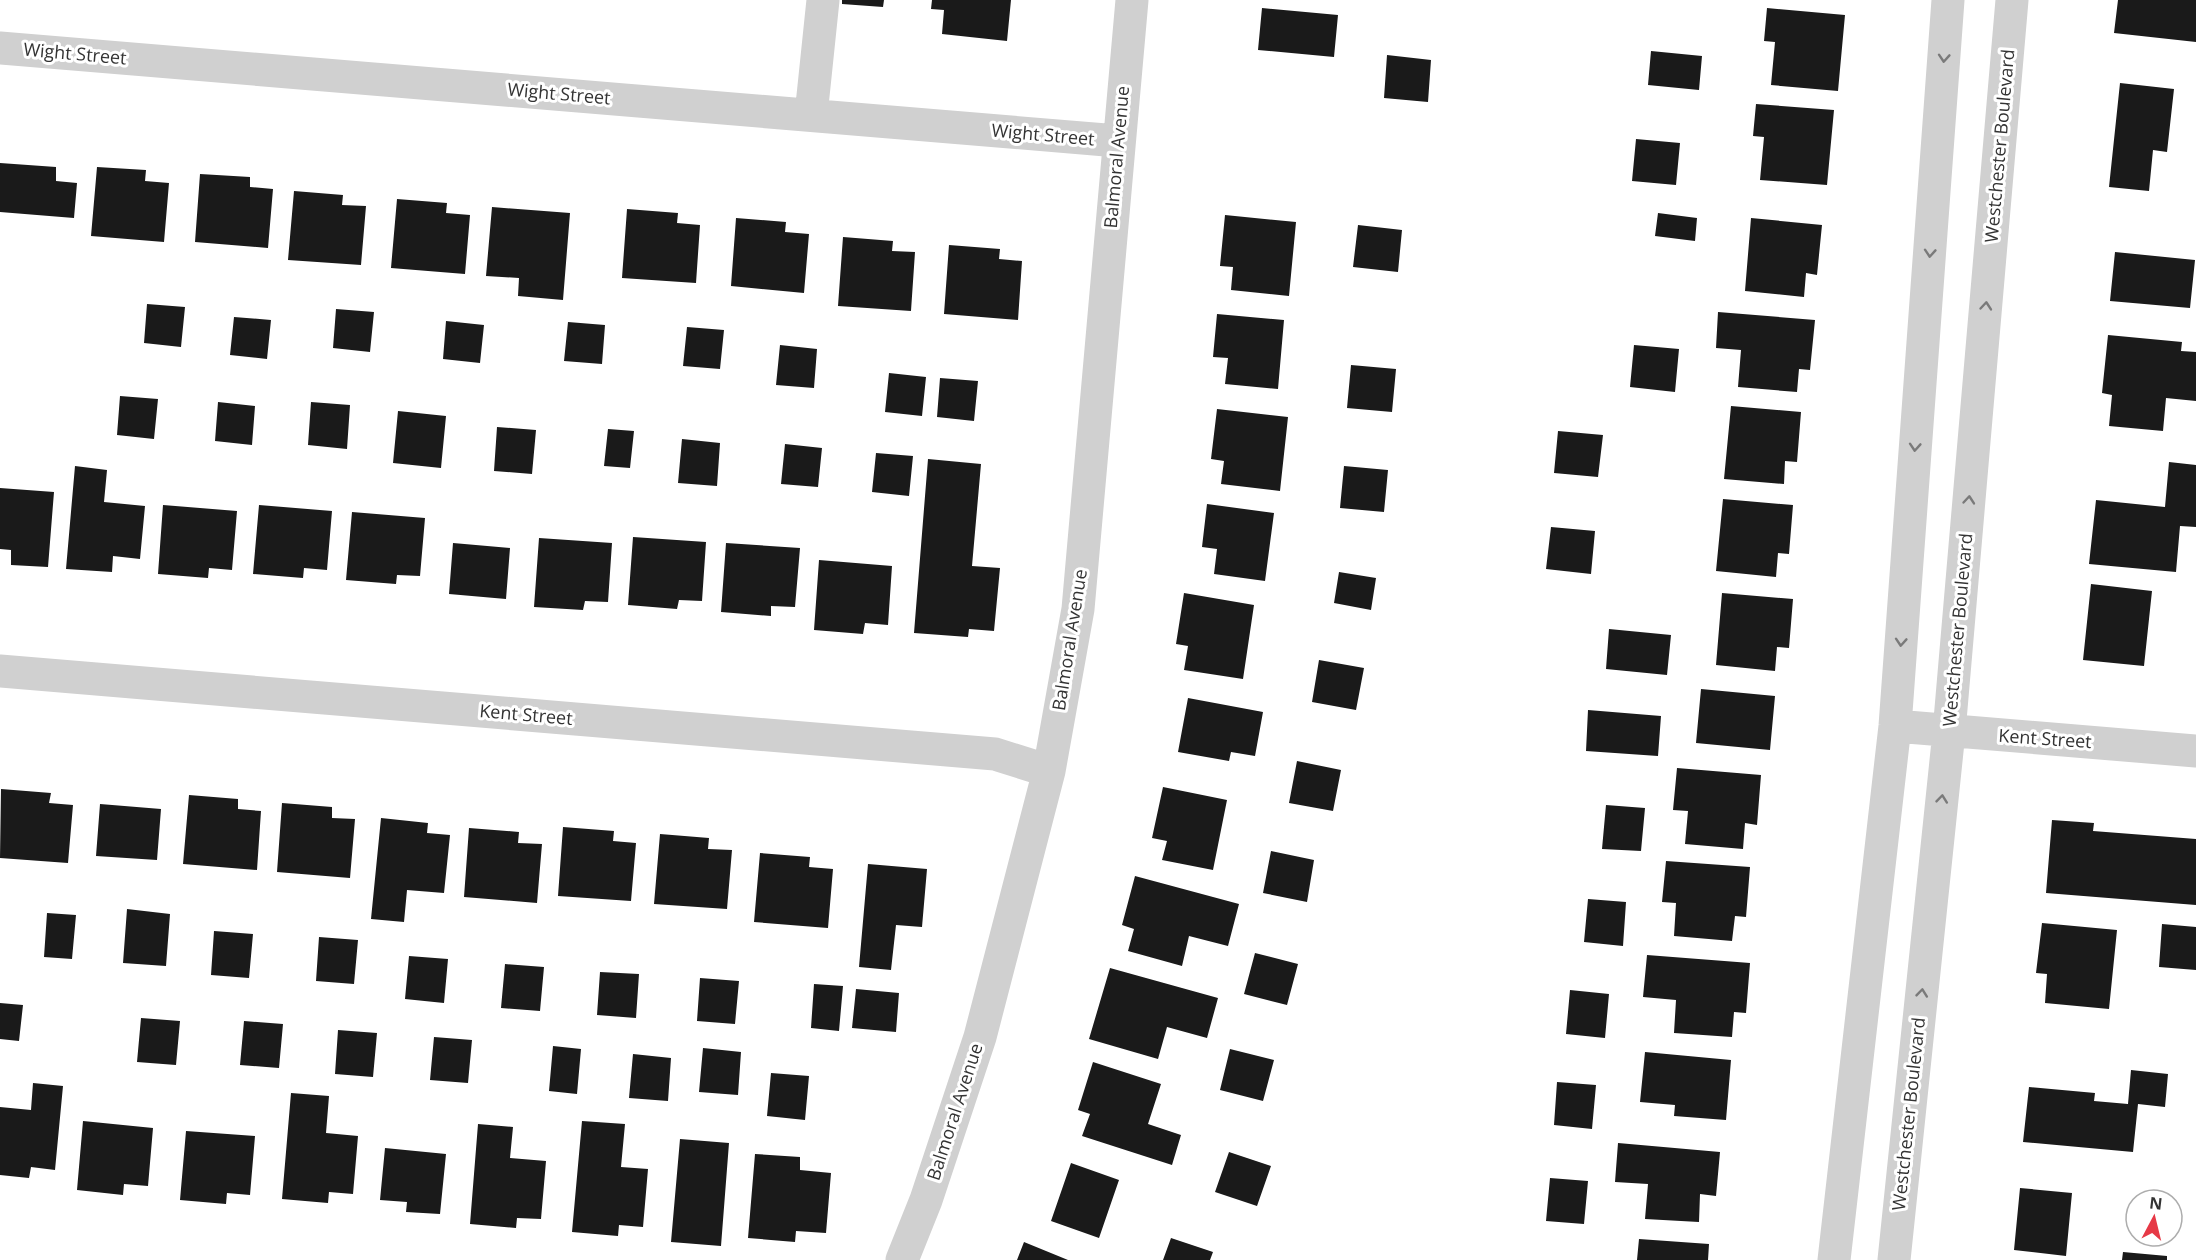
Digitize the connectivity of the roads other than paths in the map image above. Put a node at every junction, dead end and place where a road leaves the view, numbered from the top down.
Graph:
1 (823, 0) edge
2 (1132, 0) edge
3 (1948, 0) edge
4 (2012, 0) edge
5 (0, 48) edge
6 (812, 115) junction
7 (1118, 141) junction
8 (0, 671) edge
9 (1895, 726) junction
10 (1949, 732) junction
11 (2196, 751) edge
12 (1049, 771) junction
13 (902, 1260) edge
14 (1834, 1260) edge
15 (1894, 1260) edge

1 - 6 street
2 - 7 street, Balmoral Avenue
3 -> 9 street
10 -> 4 street, Westchester Boulevard
5 - 6 street, Wight Street
6 - 7 street, Wight Street
7 - 12 street, Balmoral Avenue
8 - 12 street, Kent Street
9 - 10 street, Kent Street
9 - 14 street
10 - 11 street, Kent Street
15 -> 10 street, Westchester Boulevard
12 - 13 street, Balmoral Avenue

